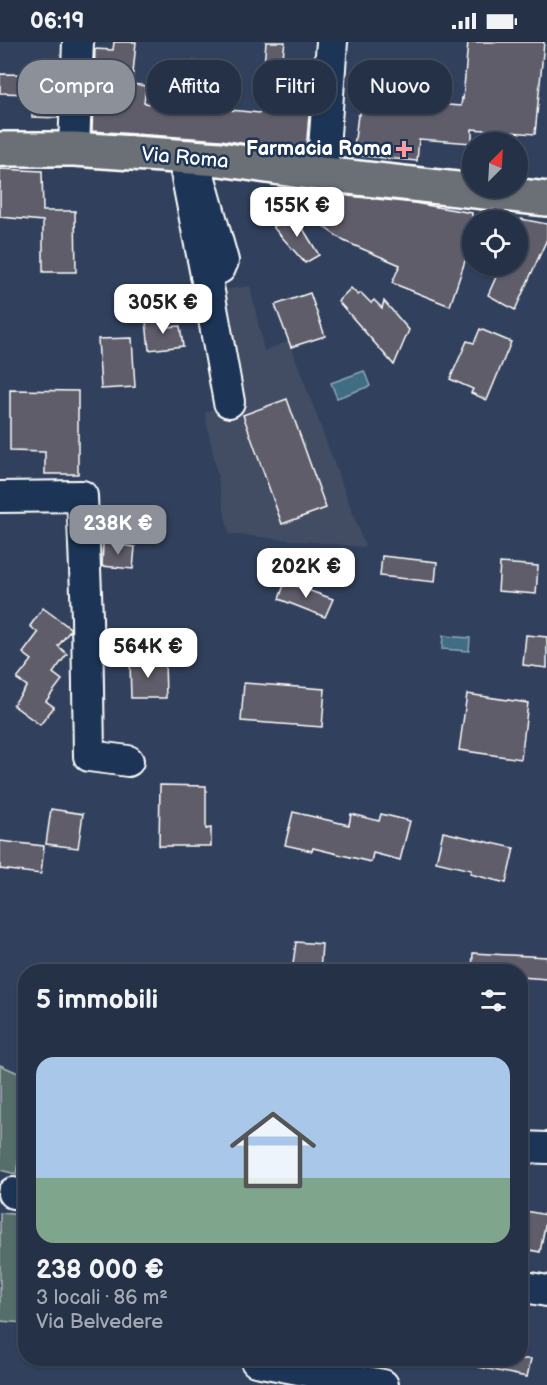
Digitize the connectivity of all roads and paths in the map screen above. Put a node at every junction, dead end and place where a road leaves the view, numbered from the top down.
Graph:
1 (78, 42) edge
2 (332, 42) edge
3 (3, 144) edge
4 (74, 149) junction
5 (188, 157) junction
6 (322, 174) junction
7 (547, 199) edge
8 (229, 402) dead end
9 (0, 497) edge
10 (128, 762) dead end
11 (528, 1147) edge
12 (547, 1148) edge
13 (528, 1287) edge
14 (547, 1291) edge
15 (282, 1366) edge
16 (383, 1385) edge

1 - 4 street
2 - 6 street
3 - 4 main road, Via Roma
4 - 5 main road, Via Roma
5 - 6 main road, Via Roma
5 - 8 street
6 - 7 main road, Via Roma
9 - 10 street
11 - 12 street
13 - 14 street
15 - 16 street

